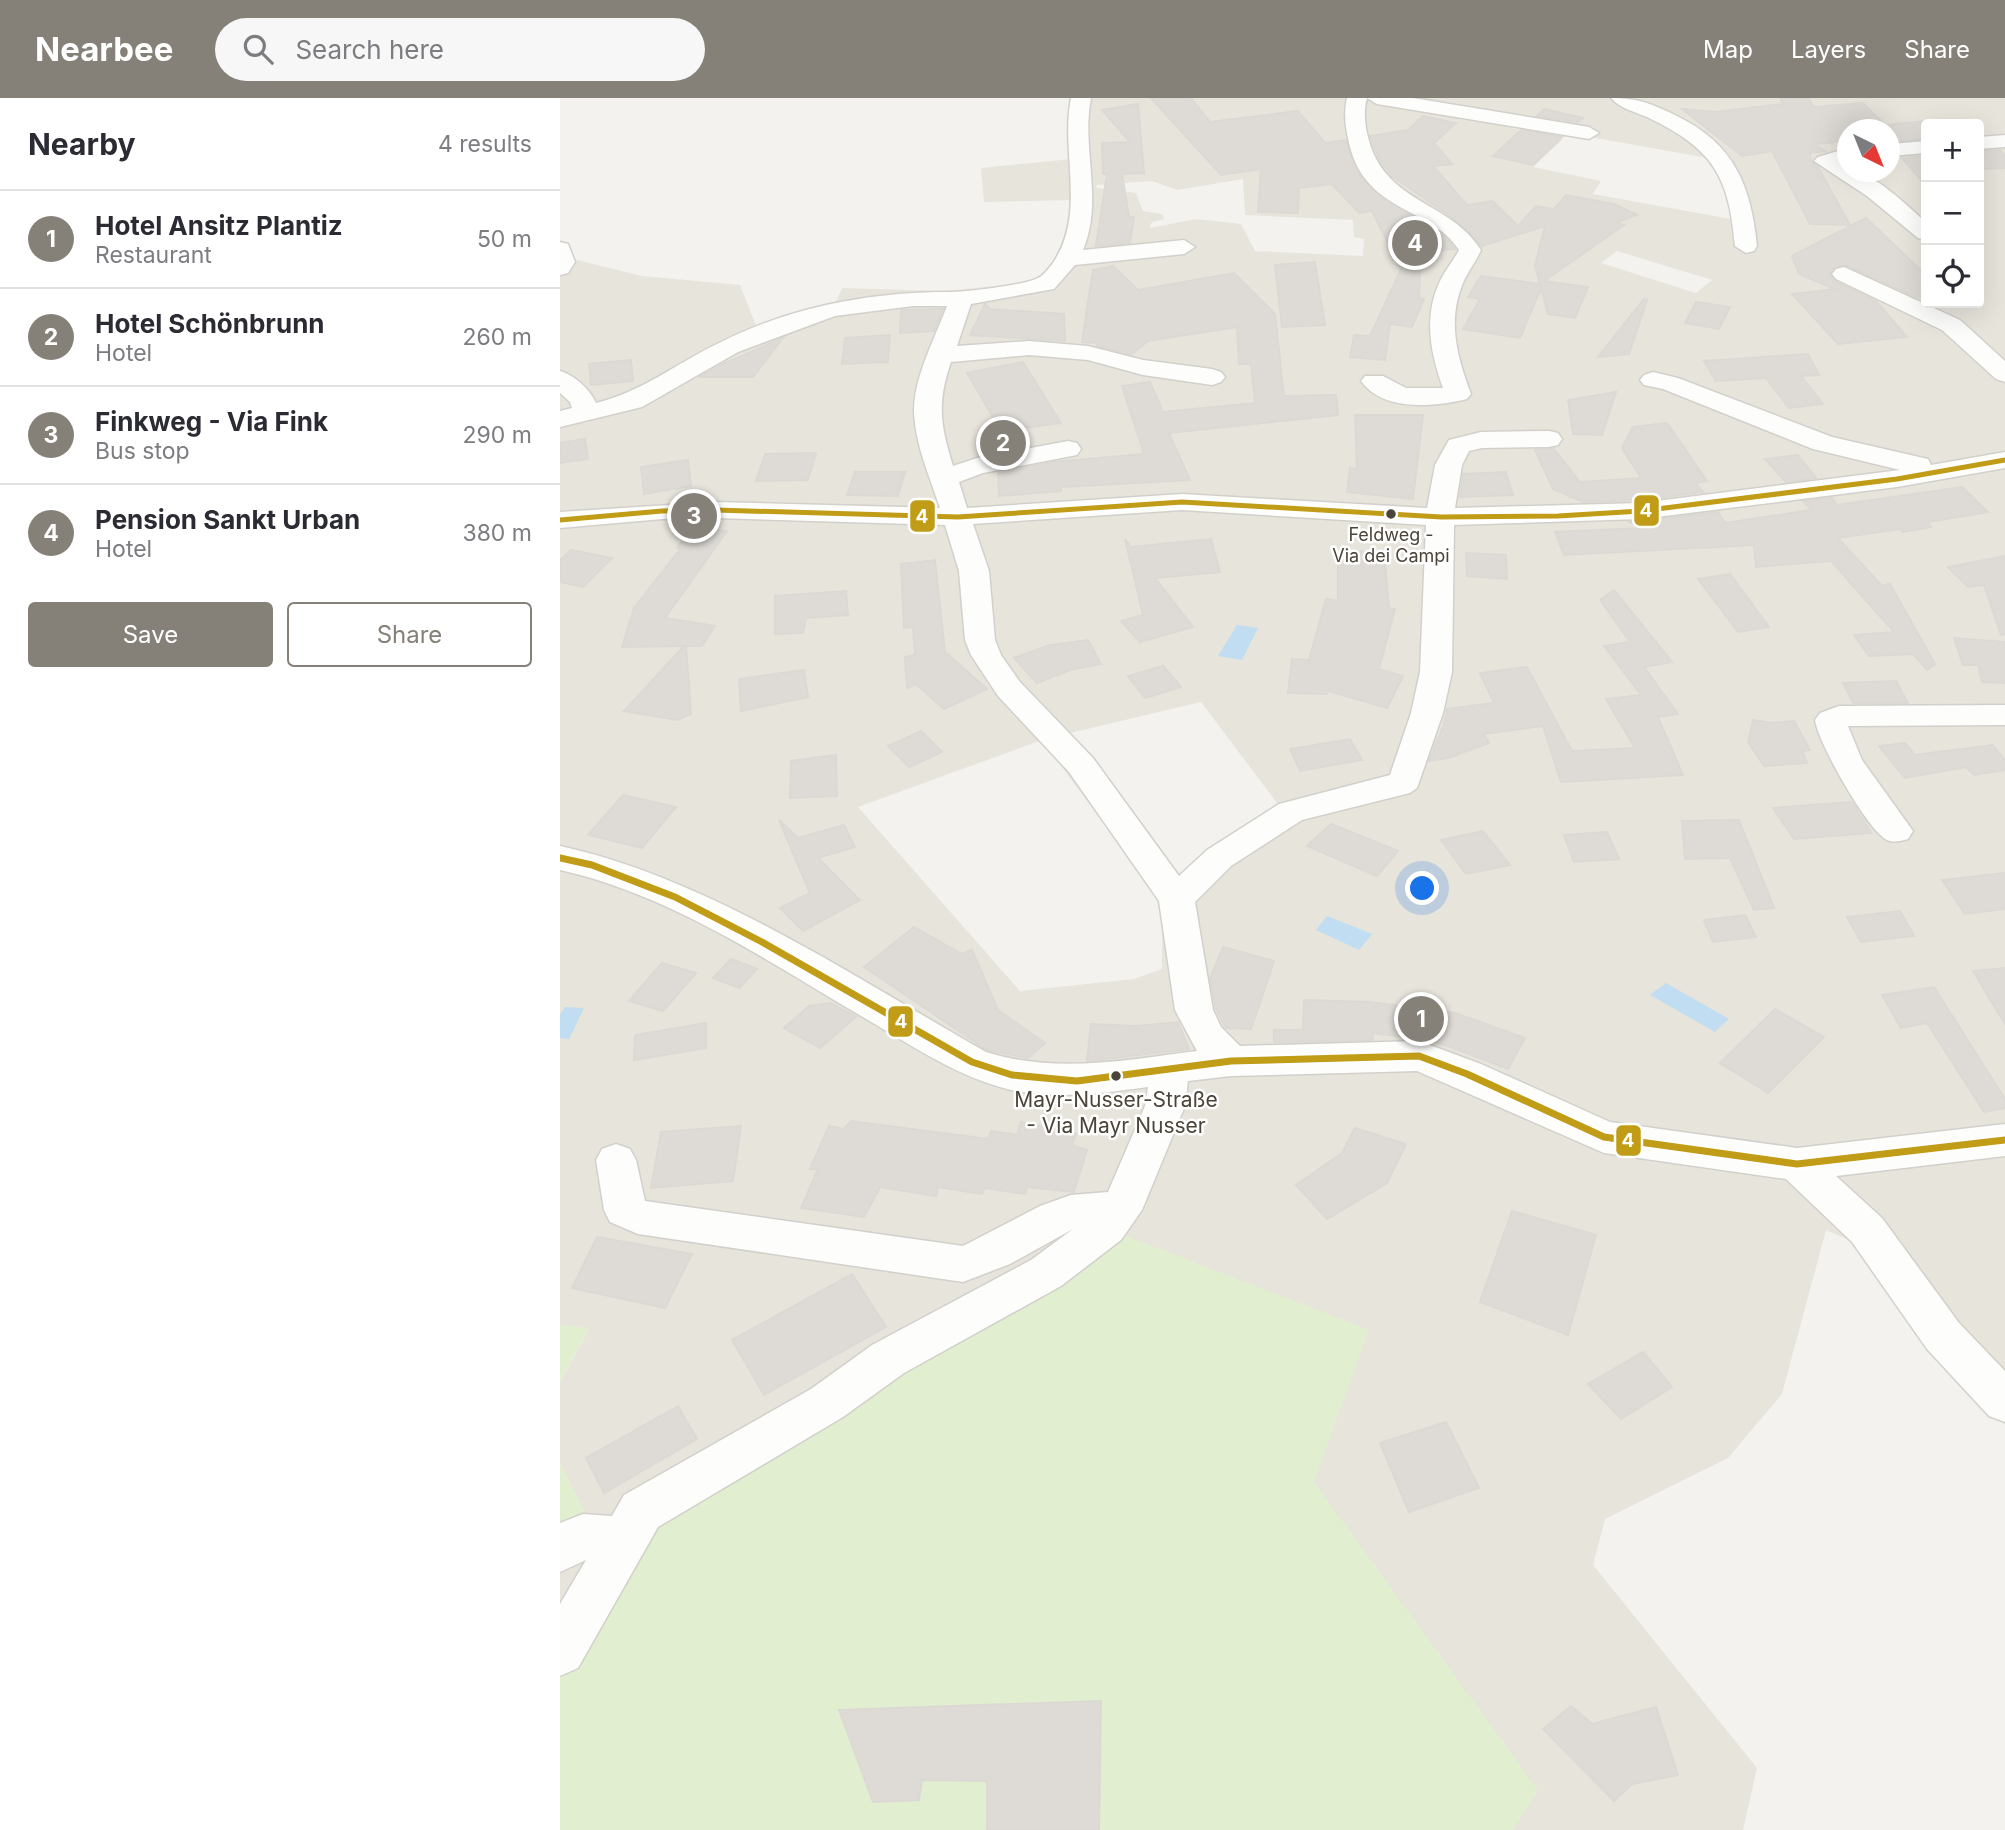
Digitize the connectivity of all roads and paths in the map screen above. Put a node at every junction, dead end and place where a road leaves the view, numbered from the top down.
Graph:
1 (1082, 98) edge
2 (1357, 98) edge
3 (1377, 98) edge
4 (1621, 98) edge
5 (1589, 134) dead end
6 (2005, 141) edge
7 (1984, 143) edge
8 (1921, 147) edge
9 (1900, 149) edge
10 (1837, 157) edge
11 (1837, 168) edge
12 (1860, 182) edge
13 (1921, 229) edge
14 (1746, 246) dead end
15 (1184, 247) dead end
16 (560, 249) edge
17 (1066, 259) junction
18 (560, 268) edge
19 (1844, 274) dead end
20 (961, 299) junction
21 (941, 355) junction
22 (2005, 374) edge
23 (1212, 377) dead end
24 (560, 379) edge
25 (1653, 380) dead end
26 (1374, 381) dead end
27 (586, 413) junction
28 (560, 419) edge
29 (1549, 439) dead end
30 (1068, 449) dead end
31 (2005, 449) edge
32 (2005, 460) edge
33 (945, 478) junction
34 (958, 517) junction
35 (1441, 517) junction
36 (560, 520) edge
37 (2005, 715) edge
38 (1896, 831) dead end
39 (560, 858) edge
40 (1177, 899) junction
41 (1231, 1060) junction
42 (1170, 1070) junction
43 (2005, 1140) edge
44 (617, 1160) dead end
45 (1797, 1164) junction
46 (1121, 1210) junction
47 (2005, 1402) edge
48 (625, 1539) junction
49 (560, 1549) edge
50 (560, 1651) edge

1 - 17 street
2 - 26 street
3 - 5 street
4 - 14 street
6 - 7 street
8 - 9 street
10 - 11 street
12 - 13 street
15 - 17 street
16 - 18 street
17 - 20 street
19 - 22 street
20 - 21 street
20 - 27 street
21 - 23 street
21 - 33 street
24 - 27 street
25 - 31 street
27 - 28 street
29 - 35 street
30 - 33 street
32 - 35 street
33 - 34 street
34 - 35 street
34 - 36 street
34 - 40 street
35 - 40 street
37 - 38 street
39 - 42 street
40 - 41 street
41 - 42 street
41 - 45 street
42 - 46 street
43 - 45 street
44 - 46 street
45 - 47 street
46 - 48 street
48 - 49 street
48 - 50 street

